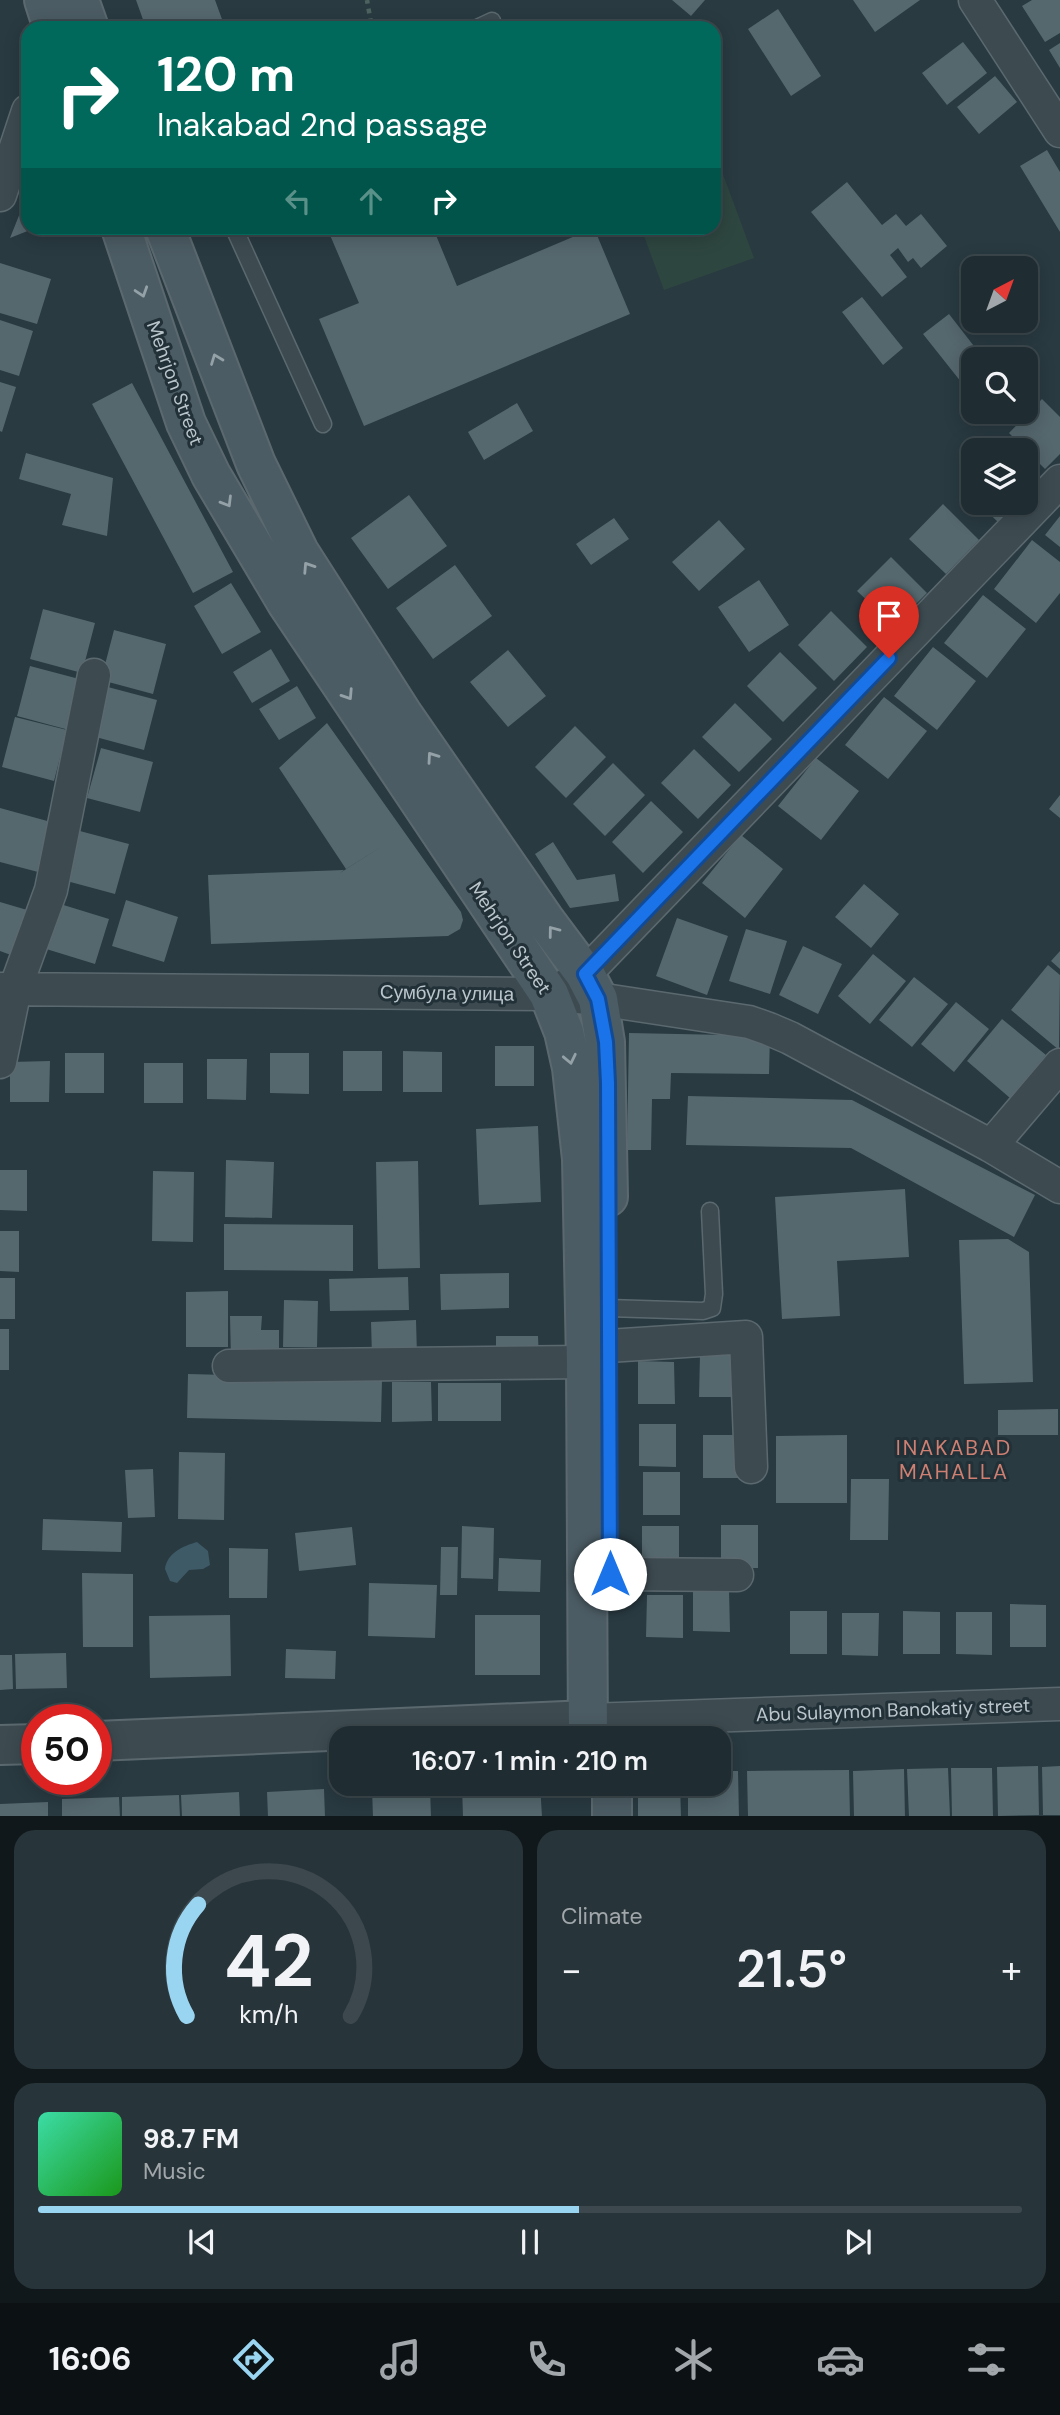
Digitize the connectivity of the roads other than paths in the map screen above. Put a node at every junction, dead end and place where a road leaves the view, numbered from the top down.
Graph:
1 (44, 0) edge
2 (79, 0) edge
3 (975, 0) edge
4 (51, 21) edge
5 (86, 21) edge
6 (1060, 131) edge
7 (21, 132) edge
8 (0, 195) edge
9 (123, 235) edge
10 (168, 235) edge
11 (237, 235) edge
12 (323, 425) dead end
13 (1060, 481) edge
14 (94, 675) dead end
15 (592, 987) junction
16 (7, 989) edge
17 (549, 994) junction
18 (0, 1062) edge
19 (1060, 1065) edge
20 (990, 1146) junction
21 (1060, 1187) edge
22 (710, 1210) dead end
23 (608, 1308) junction
24 (597, 1354) junction
25 (229, 1366) dead end
26 (751, 1466) dead end
27 (610, 1574) junction
28 (737, 1575) dead end
29 (1060, 1704) edge
30 (600, 1726) edge
31 (600, 1726) edge
32 (655, 1726) edge
33 (329, 1735) edge
34 (112, 1741) edge
35 (21, 1744) edge
36 (0, 1745) edge
37 (588, 1796) edge
38 (612, 1796) edge
39 (588, 1816) edge
40 (612, 1816) edge

1 - 4 main road
2 - 5 main road
3 - 6 street
7 - 8 street
9 -> 17 main road, Mehrjon Street
15 -> 10 main road, Mehrjon Street
11 - 12 lane
13 - 15 street
14 - 16 street
15 - 17 street
15 - 20 street
15 - 23 main road, Mehrjon Street
16 - 17 street, Сумбула улица
16 - 18 street
17 -> 24 main road, Mehrjon Street
19 - 20 street
20 - 21 street
22 - 23 lane
23 - 24 main road, Mehrjon Street
24 - 25 street
24 - 26 street
24 - 27 main road, Mehrjon Street
24 - 30 main road, Mehrjon Street
27 - 28 street
27 - 31 main road, Mehrjon Street
29 - 32 street, Abu Sulaymon Banokatiy street
33 - 34 street, Abu Sulaymon Banokatiy street
35 - 36 street
37 - 39 main road
38 - 40 main road

